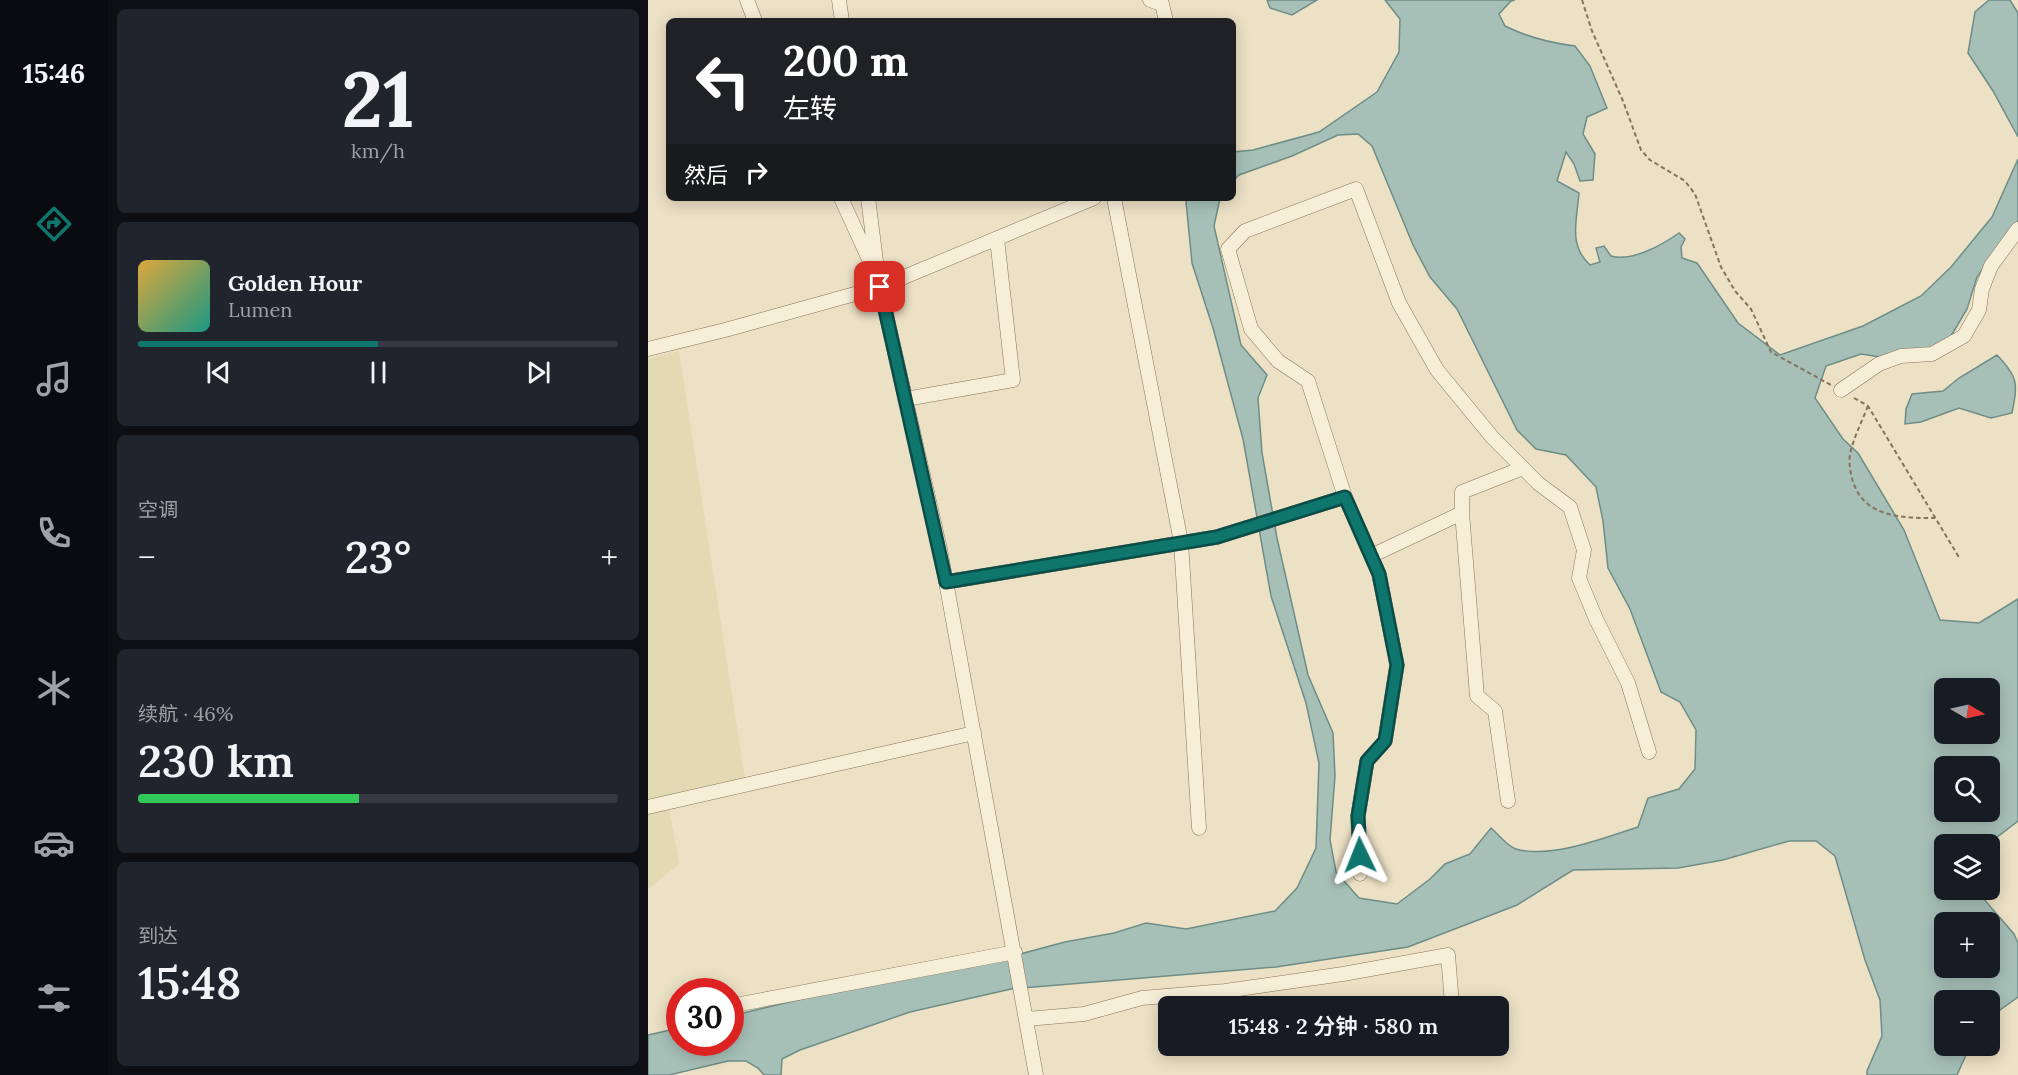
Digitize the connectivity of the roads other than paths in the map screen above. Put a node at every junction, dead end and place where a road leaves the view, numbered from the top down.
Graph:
1 (747, 0) edge
2 (839, 0) edge
3 (1150, 0) edge
4 (754, 18) edge
5 (842, 18) edge
6 (1165, 18) edge
7 (842, 201) edge
8 (868, 201) edge
9 (1088, 201) edge
10 (1115, 201) edge
11 (2018, 229) edge
12 (997, 238) junction
13 (879, 283) junction
14 (648, 349) edge
15 (1841, 390) road end
16 (906, 399) junction
17 (1523, 468) junction
18 (1345, 497) junction
19 (1462, 513) junction
20 (1181, 542) junction
21 (1371, 556) junction
22 (946, 582) junction
23 (974, 733) junction
24 (1649, 752) dead end
25 (1508, 801) dead end
26 (648, 807) edge
27 (1199, 828) dead end
28 (1360, 874) dead end
29 (1015, 952) junction
30 (1166, 996) edge
31 (1451, 996) edge
32 (1158, 997) edge
33 (744, 1003) edge
34 (1027, 1019) junction
35 (1036, 1075) edge

1 - 4 street
2 - 5 street
3 - 6 street
7 - 13 street
8 - 13 street
9 - 12 street
10 - 20 street
11 - 15 street
12 - 13 street
12 - 16 street
13 - 14 street
13 - 16 street
16 - 22 street
17 - 18 street
17 - 19 street
17 - 24 street
18 - 20 street
18 - 21 street
19 - 21 street
19 - 25 street
20 - 22 street
20 - 27 street
21 - 28 street
22 - 23 street
23 - 26 street
23 - 29 street
29 - 33 street
29 - 34 street
30 - 31 street
32 - 34 street
34 - 35 street

